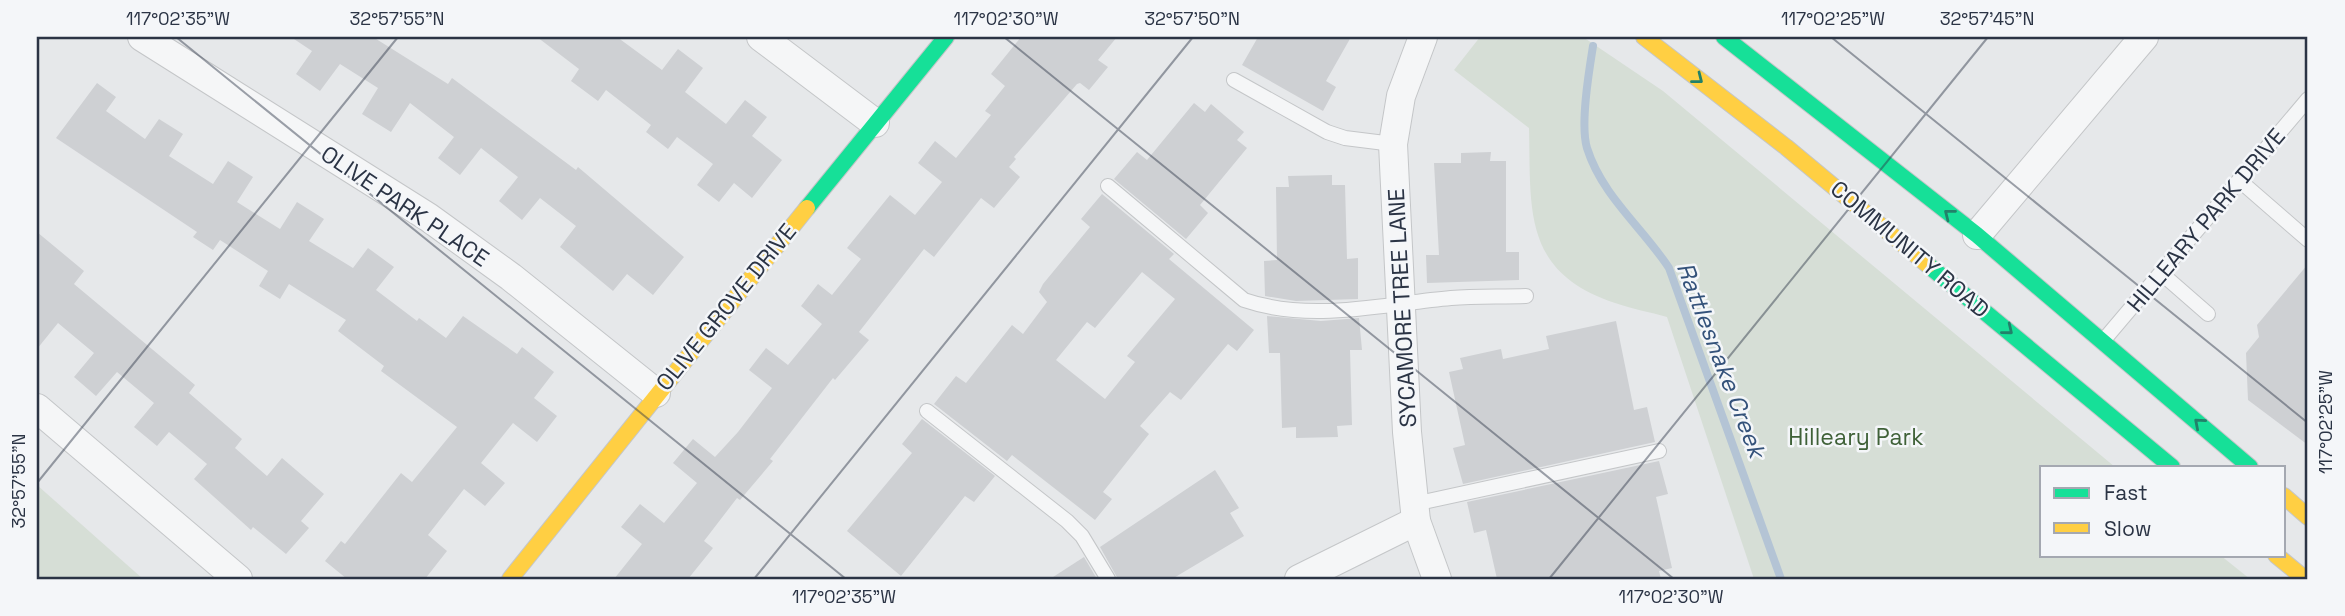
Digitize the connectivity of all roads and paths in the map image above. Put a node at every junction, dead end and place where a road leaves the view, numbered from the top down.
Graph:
1 (142, 37) edge
2 (761, 37) edge
3 (946, 37) edge
4 (1423, 37) edge
5 (1644, 37) edge
6 (1724, 37) edge
7 (2144, 37) edge
8 (1747, 53) edge
9 (1234, 80) dead end
10 (2308, 99) edge
11 (875, 123) junction
12 (1393, 144) junction
13 (1786, 147) junction
14 (1823, 157) dead end
15 (2239, 180) junction
16 (1108, 186) dead end
17 (2308, 240) edge
18 (1969, 243) junction
19 (2161, 273) junction
20 (1945, 278) junction
21 (1973, 284) dead end
22 (1526, 296) dead end
23 (1403, 306) junction
24 (2208, 314) dead end
25 (2103, 341) junction
26 (2092, 355) dead end
27 (656, 393) junction
28 (37, 408) edge
29 (927, 411) dead end
30 (1659, 451) dead end
31 (2171, 466) edge
32 (2249, 466) edge
33 (2286, 498) edge
34 (1415, 512) junction
35 (2308, 517) edge
36 (2277, 556) edge
37 (238, 579) edge
38 (510, 579) edge
39 (1108, 579) edge
40 (1298, 579) edge
41 (1437, 579) edge
42 (2305, 579) edge

1 - 27 street, OLIVE PARK PLACE
2 - 11 street
3 - 11 main road, OLIVE GROVE DRIVE
4 - 12 street, SYCAMORE TREE LANE
5 -> 13 main road, COMMUNITY ROAD
6 - 8 main road
7 - 18 street
18 -> 8 main road
9 - 12 lane
10 - 15 lane, HILLEARY PARK DRIVE
11 - 27 main road, OLIVE GROVE DRIVE
12 - 23 street, SYCAMORE TREE LANE
13 - 14 main road
13 - 20 main road, COMMUNITY ROAD
15 - 17 lane
15 - 19 lane, HILLEARY PARK DRIVE
16 - 23 lane
18 - 25 main road
19 - 24 lane
19 - 25 lane, HILLEARY PARK DRIVE
20 - 21 main road
20 -> 31 main road, COMMUNITY ROAD
22 - 23 lane
23 - 34 street, SYCAMORE TREE LANE
25 - 26 main road
32 -> 25 main road
27 - 38 main road, OLIVE GROVE DRIVE
28 - 37 street
29 - 39 lane
30 - 34 lane
33 - 35 main road
34 - 40 street
34 - 41 street, SYCAMORE TREE LANE
36 - 42 main road

